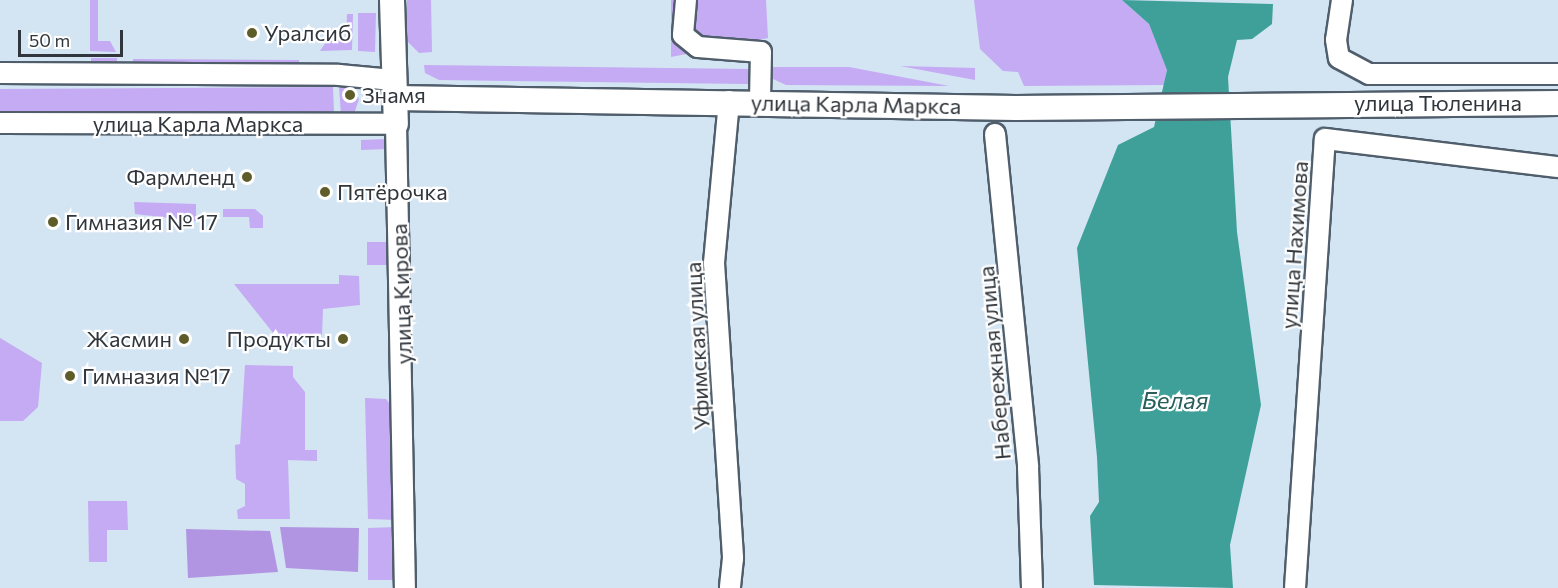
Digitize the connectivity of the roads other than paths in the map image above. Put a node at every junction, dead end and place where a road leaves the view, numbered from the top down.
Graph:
1 (392, 0) edge
2 (686, 0) edge
3 (1342, 0) edge
4 (0, 73) edge
5 (1558, 74) edge
6 (394, 89) junction
7 (729, 101) junction
8 (760, 101) junction
9 (1317, 102) joint
10 (1558, 103) edge
11 (0, 123) edge
12 (396, 124) junction
13 (994, 134) dead end
14 (1558, 167) edge
15 (405, 588) edge
16 (730, 588) edge
17 (1032, 588) edge
18 (1295, 588) edge

1 - 6 main road, улица Кирова
2 - 8 street
3 - 5 street
4 - 6 street, улица Карла Маркса
6 - 7 main road, улица Карла Маркса
6 - 12 main road, улица Кирова
7 - 8 main road, улица Карла Маркса
7 - 16 street, Уфимская улица
8 - 9 main road, улица Карла Маркса
9 - 10 main road, улица Тюленина
11 - 12 street, улица Карла Маркса
12 - 15 street, улица Кирова
13 - 17 street, Набережная улица
14 - 18 street, улица Нахимова

